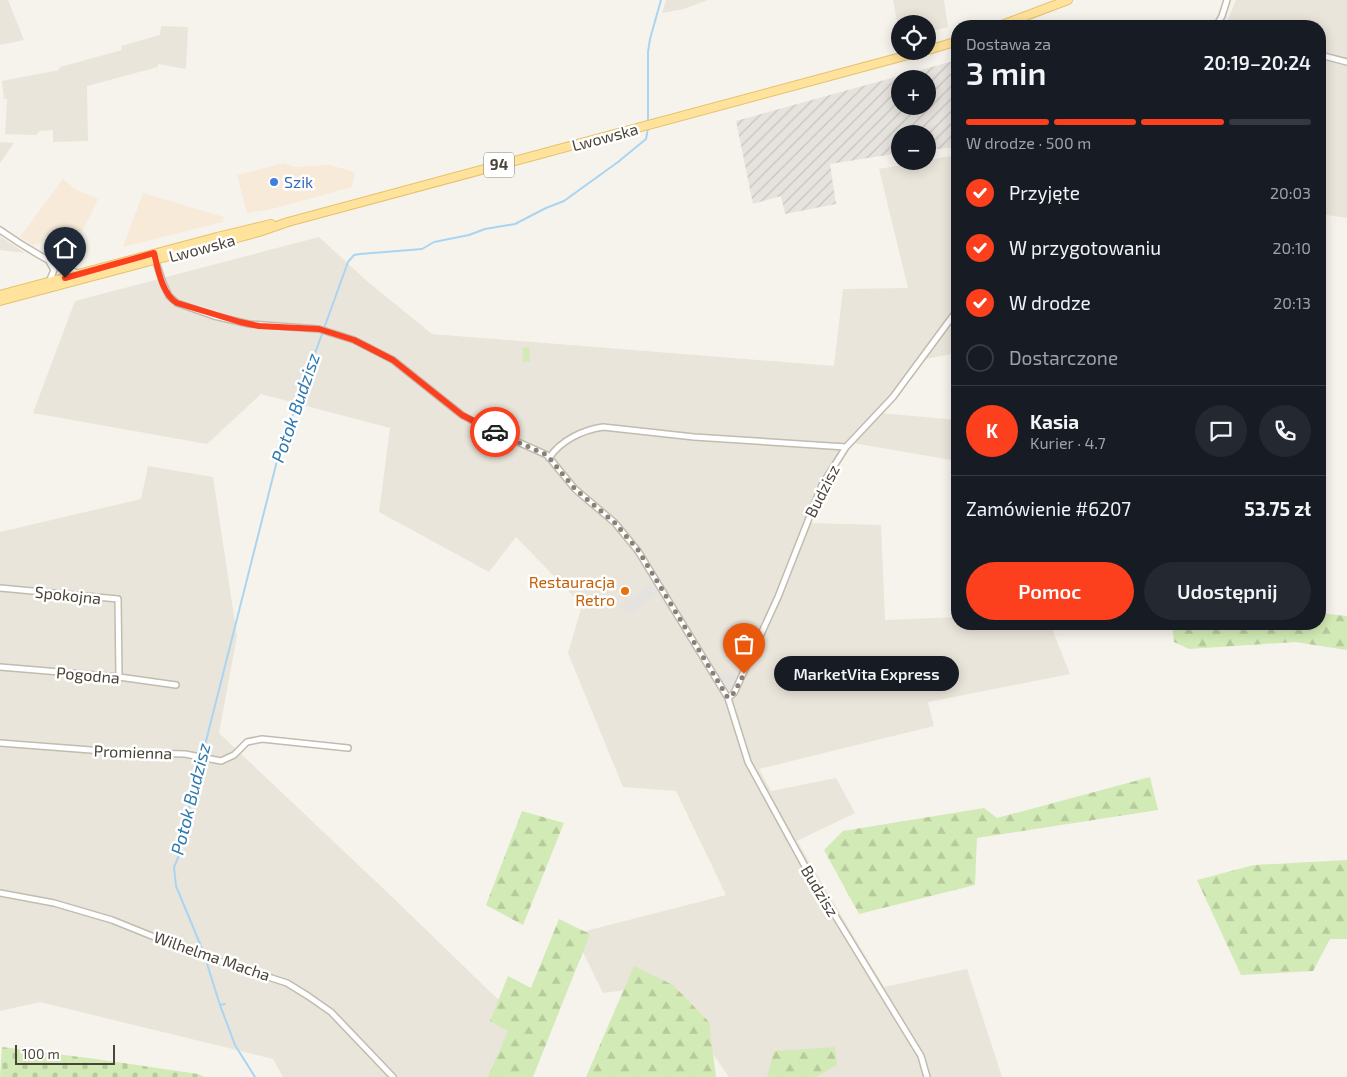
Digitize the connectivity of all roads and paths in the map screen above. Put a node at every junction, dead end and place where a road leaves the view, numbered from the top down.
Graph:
1 (1068, 0) edge
2 (1227, 0) edge
3 (1015, 20) edge
4 (1220, 20) edge
5 (951, 43) edge
6 (936, 48) edge
7 (1326, 57) edge
8 (891, 60) edge
9 (1347, 62) edge
10 (0, 230) edge
11 (155, 257) junction
12 (48, 259) junction
13 (81, 273) junction
14 (49, 282) junction
15 (0, 295) edge
16 (0, 301) edge
17 (951, 318) edge
18 (846, 447) junction
19 (549, 458) junction
20 (0, 588) edge
21 (0, 667) edge
22 (119, 677) junction
23 (176, 685) dead end
24 (728, 698) junction
25 (0, 743) edge
26 (348, 748) dead end
27 (0, 893) edge
28 (393, 1077) edge
29 (927, 1077) edge

1 - 3 main road
2 - 4 street
5 - 6 main road
7 - 9 street
8 - 11 main road, Lwowska / 94
10 - 12 street
11 - 13 main road, Lwowska / 94
11 - 16 main road, Lwowska / 94
11 - 19 street, Budzisz
12 - 13 street
12 - 14 street
13 - 14 main road, Lwowska / 94
14 - 15 main road, Lwowska / 94
17 - 18 street, Budzisz
18 - 19 street
18 - 24 street, Budzisz
19 - 24 street, Budzisz
20 - 22 street, Spokojna
21 - 22 street, Pogodna
22 - 23 street, Pogodna
24 - 29 street, Budzisz
25 - 26 street, Promienna
27 - 28 street, Wilhelma Macha

